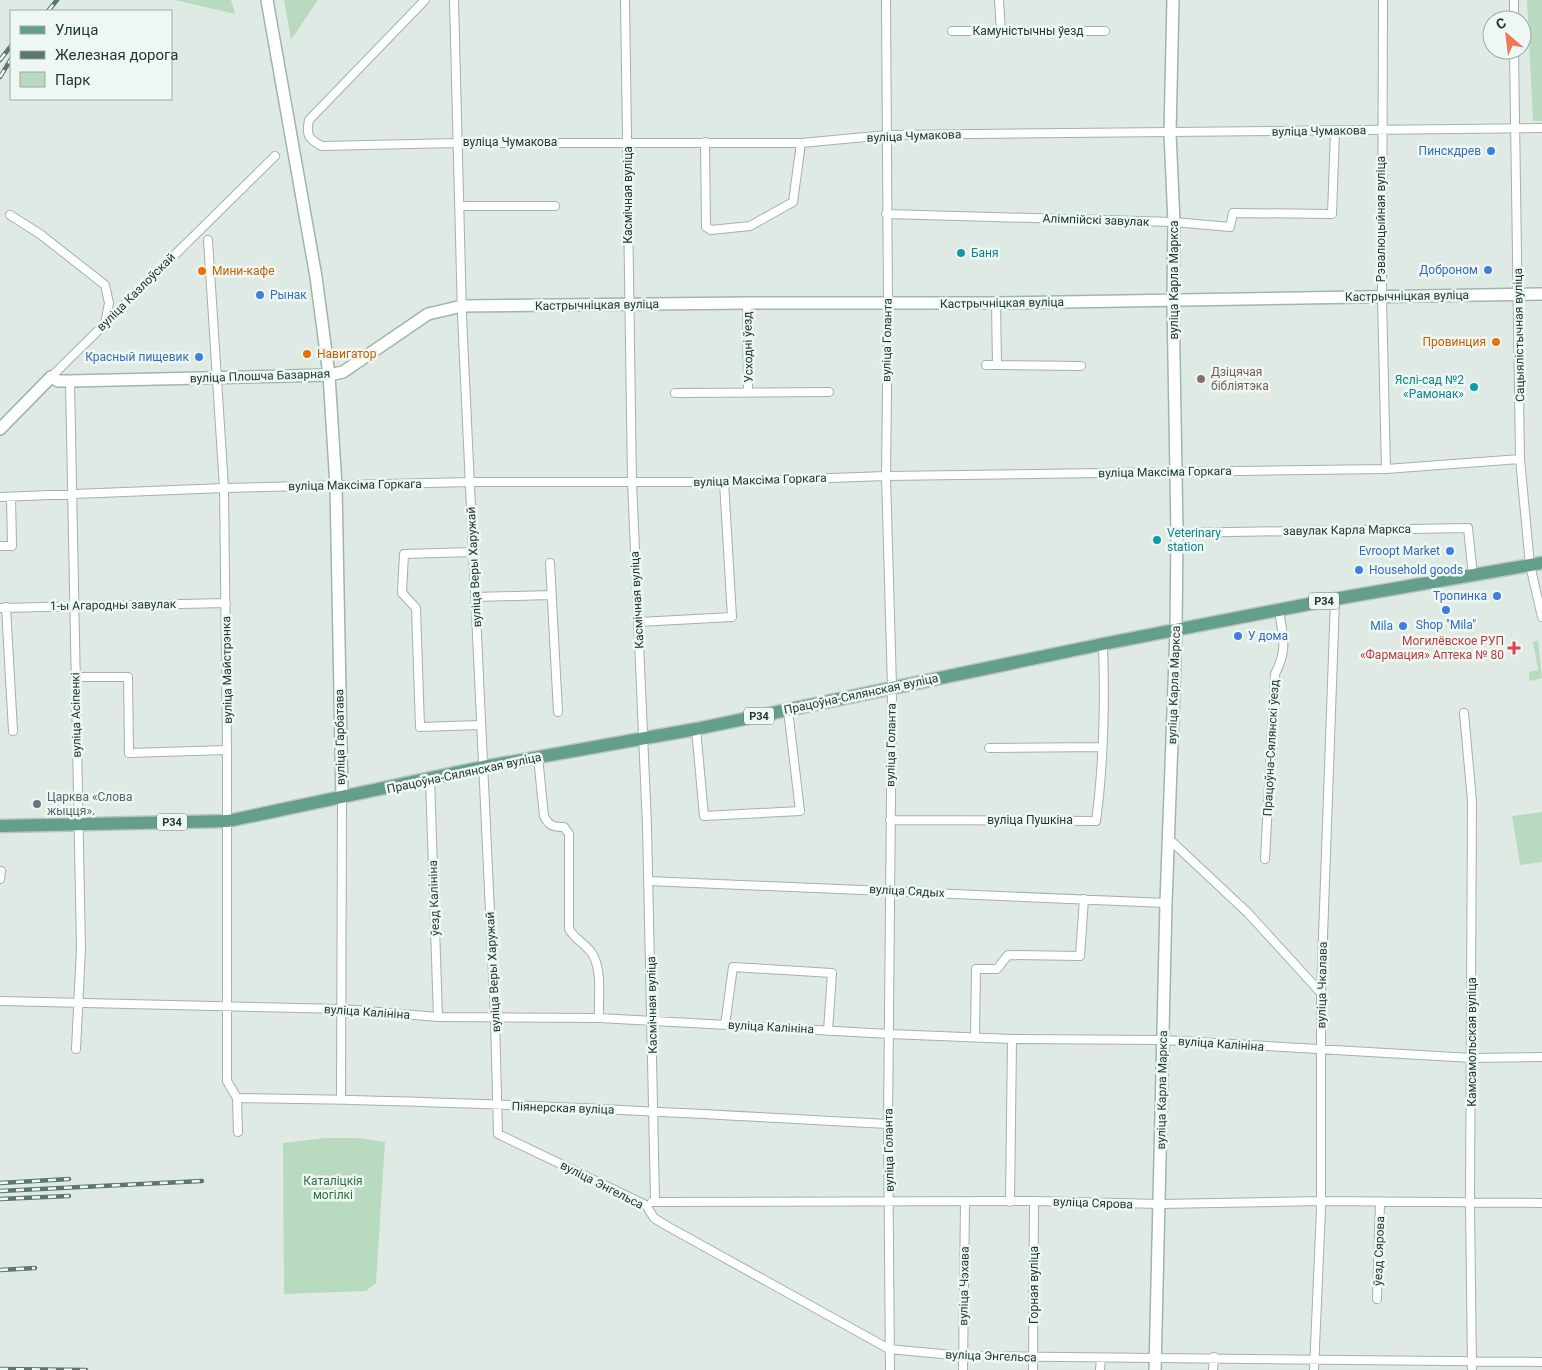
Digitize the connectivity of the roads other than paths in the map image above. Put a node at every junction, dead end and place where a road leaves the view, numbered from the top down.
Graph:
1 (267, 0) edge
2 (426, 0) edge
3 (454, 0) edge
4 (625, 0) edge
5 (886, 0) edge
6 (999, 0) edge
7 (1173, 0) edge
8 (1383, 0) edge
9 (952, 31) dead end
10 (1001, 31) junction
11 (1105, 32) dead end
12 (1514, 60) edge
13 (1514, 128) junction
14 (1542, 128) edge
15 (1381, 130) junction
16 (1335, 132) junction
17 (1170, 133) junction
18 (887, 135) junction
19 (627, 142) junction
20 (705, 142) junction
21 (801, 142) junction
22 (457, 143) junction
23 (275, 156) dead end
24 (460, 206) junction
25 (554, 206) dead end
26 (886, 214) junction
27 (10, 215) dead end
28 (1174, 222) junction
29 (208, 240) dead end
30 (1519, 294) junction
31 (1542, 294) edge
32 (1382, 297) junction
33 (1173, 300) junction
34 (747, 303) junction
35 (996, 303) junction
36 (888, 304) junction
37 (628, 305) junction
38 (462, 306) junction
39 (105, 324) junction
40 (997, 365) junction
41 (986, 366) dead end
42 (1081, 366) dead end
43 (330, 374) junction
44 (51, 377) junction
45 (219, 378) junction
46 (70, 381) junction
47 (748, 392) junction
48 (829, 392) dead end
49 (675, 393) dead end
50 (0, 429) edge
51 (1520, 459) junction
52 (1386, 469) junction
53 (1176, 472) junction
54 (886, 476) junction
55 (470, 482) junction
56 (632, 482) junction
57 (724, 482) junction
58 (336, 486) junction
59 (224, 488) junction
60 (71, 493) junction
61 (0, 497) edge
62 (11, 497) junction
63 (1178, 533) junction
64 (0, 546) edge
65 (473, 552) junction
66 (550, 563) dead end
67 (1536, 564) edge
68 (1473, 576) junction
69 (551, 594) junction
70 (476, 598) junction
71 (1335, 599) junction
72 (226, 603) junction
73 (74, 606) junction
74 (3, 607) edge
75 (1279, 610) junction
76 (1542, 617) edge
77 (639, 622) junction
78 (1176, 631) junction
79 (1103, 644) junction
80 (75, 677) junction
81 (892, 687) junction
82 (788, 710) junction
83 (558, 712) dead end
84 (1464, 714) dead end
85 (480, 725) junction
86 (696, 729) junction
87 (12, 731) dead end
88 (642, 739) junction
89 (1102, 746) junction
90 (989, 748) dead end
91 (227, 750) junction
92 (538, 757) junction
93 (483, 767) junction
94 (430, 779) junction
95 (342, 798) junction
96 (890, 820) junction
97 (228, 821) junction
98 (78, 825) junction
99 (0, 826) edge
100 (1169, 839) junction
101 (1265, 859) dead end
102 (648, 882) junction
103 (889, 890) junction
104 (1084, 899) junction
105 (1166, 903) junction
106 (1321, 993) junction
107 (0, 1002) edge
108 (78, 1002) junction
109 (227, 1006) junction
110 (342, 1009) junction
111 (438, 1017) junction
112 (495, 1018) junction
113 (599, 1018) junction
114 (652, 1022) junction
115 (725, 1024) junction
116 (828, 1031) junction
117 (890, 1034) junction
118 (975, 1036) junction
119 (1012, 1039) junction
120 (1163, 1040) junction
121 (76, 1049) dead end
122 (1322, 1051) junction
123 (1542, 1057) edge
124 (1472, 1058) junction
125 (237, 1098) junction
126 (341, 1099) junction
127 (497, 1106) junction
128 (655, 1111) junction
129 (888, 1124) junction
130 (238, 1132) dead end
131 (498, 1134) joint
132 (655, 1200) junction
133 (1034, 1201) junction
134 (1321, 1201) junction
135 (965, 1202) junction
136 (1010, 1202) junction
137 (1470, 1202) junction
138 (890, 1203) junction
139 (1380, 1203) junction
140 (1542, 1203) edge
141 (1160, 1204) junction
142 (646, 1205) junction
143 (1377, 1299) dead end
144 (889, 1349) junction
145 (963, 1356) junction
146 (1033, 1357) junction
147 (1214, 1357) junction
148 (1101, 1358) junction
149 (1314, 1360) junction
150 (1473, 1360) junction
151 (1542, 1362) edge
152 (1155, 1364) edge
153 (890, 1370) edge
154 (962, 1370) edge
155 (1033, 1370) edge
156 (1100, 1370) edge
157 (1214, 1370) edge
158 (1314, 1370) edge
159 (1472, 1370) edge

1 - 43 street, вуліца Гарбатава
2 - 22 street, вуліца Чумакова
3 - 22 street, вуліца Веры Харужай
4 - 19 street, Касмічная вуліца
5 - 18 street, вуліца Голанта
6 - 10 street
7 - 17 street, вуліца Карла Маркса
8 - 15 street, Рэвалюцыйная вуліца
9 - 10 street, Камуністычны ўезд
10 - 11 street, Камуністычны ўезд
12 - 13 street, Сацыялістычная вуліца
13 - 14 street, вуліца Чумакова
13 - 15 street, вуліца Чумакова
13 - 30 street, Сацыялістычная вуліца
15 - 16 street, вуліца Чумакова
15 - 32 street, Рэвалюцыйная вуліца
16 - 17 street, вуліца Чумакова
16 - 28 street, Алімпійскі завулак
17 - 18 street, вуліца Чумакова
17 - 28 street, вуліца Карла Маркса
18 - 21 street, вуліца Чумакова
18 - 26 street, вуліца Голанта
19 - 20 street, вуліца Чумакова
19 - 22 street, вуліца Чумакова
19 - 37 street, Касмічная вуліца
20 - 21 street, вуліца Чумакова
20 - 21 street
22 - 24 street, вуліца Веры Харужай
23 - 39 street, вуліца Казлоўскай
24 - 25 street
24 - 38 street, вуліца Веры Харужай
26 - 28 street, Алімпійскі завулак
26 - 36 street, вуліца Голанта
27 - 39 street
28 - 33 street, вуліца Карла Маркса
29 - 45 street, вуліца Майстрэнка
30 - 31 street, Кастрычніцкая вуліца
30 - 32 street, Кастрычніцкая вуліца
30 - 51 street, Сацыялістычная вуліца
32 - 33 street, Кастрычніцкая вуліца
32 - 52 street, Рэвалюцыйная вуліца
33 - 35 street, Кастрычніцкая вуліца
33 - 53 street, вуліца Карла Маркса
34 - 36 street, Кастрычніцкая вуліца
34 - 37 street, Кастрычніцкая вуліца
34 - 47 street, Усходні ўезд
35 - 36 street, Кастрычніцкая вуліца
35 - 40 street
36 - 54 street, вуліца Голанта
37 - 38 street, Кастрычніцкая вуліца
37 - 56 street, Касмічная вуліца
38 - 43 street, вуліца Плошча Базарная
38 - 55 street, вуліца Веры Харужай
39 - 44 street, вуліца Казлоўскай
40 - 41 street
40 - 42 street
43 - 45 street, вуліца Плошча Базарная
43 - 58 street, вуліца Гарбатава
44 - 46 street
44 - 50 street, вуліца Казлоўскай
45 - 46 street, вуліца Плошча Базарная
45 - 59 street, вуліца Майстрэнка
46 - 60 street, вуліца Асіпенкі
47 - 48 street, Усходні ўезд
47 - 49 street, Усходні ўезд
51 - 52 street, вуліца Максіма Горкага
51 - 67 street, Сацыялістычная вуліца
52 - 53 street, вуліца Максіма Горкага
53 - 54 street, вуліца Максіма Горкага
53 - 63 street, вуліца Карла Маркса
54 - 57 street, вуліца Максіма Горкага
54 - 81 street, вуліца Голанта
55 - 56 street, вуліца Максіма Горкага
55 - 58 street, вуліца Максіма Горкага
55 - 65 street, вуліца Веры Харужай
56 - 57 street, вуліца Максіма Горкага
56 - 77 street, Касмічная вуліца
57 - 77 street
58 - 59 street, вуліца Максіма Горкага
58 - 95 street, вуліца Гарбатава
59 - 60 street, вуліца Максіма Горкага
59 - 72 street, вуліца Майстрэнка
60 - 62 street, вуліца Максіма Горкага
60 - 73 street, вуліца Асіпенкі
61 - 62 street, вуліца Максіма Горкага
62 - 64 street
63 - 68 street, завулак Карла Маркса
63 - 78 street, вуліца Карла Маркса
65 - 70 street, вуліца Веры Харужай
65 - 85 street
66 - 69 street
67 - 68 main road, Працоўна-Сялянская вуліца / Р34
67 - 76 street, Сацыялістычная вуліца
68 - 71 main road, Працоўна-Сялянская вуліца / Р34
69 - 70 street
69 - 83 street
70 - 85 street, вуліца Веры Харужай
71 - 75 main road, Працоўна-Сялянская вуліца / Р34
71 - 106 street, вуліца Чкалава
72 - 73 street, 1-ы Агародны завулак
72 - 91 street, вуліца Майстрэнка
73 - 74 street, 1-ы Агародны завулак
73 - 80 street, вуліца Асіпенкі
74 - 87 street
75 - 78 main road, Працоўна-Сялянская вуліца / Р34
75 - 101 street, Працоўна-Сялянскі ўезд
77 - 88 street, Касмічная вуліца
78 - 79 main road, Працоўна-Сялянская вуліца / Р34
78 - 100 street, вуліца Карла Маркса
79 - 81 main road, Працоўна-Сялянская вуліца / Р34
79 - 89 street, вуліца Пушкіна
80 - 91 street
80 - 98 street, вуліца Асіпенкі
81 - 82 main road, Працоўна-Сялянская вуліца / Р34
81 - 96 street, вуліца Голанта
82 - 86 main road, Працоўна-Сялянская вуліца / Р34
82 - 86 street
84 - 124 street, Камсамольская вуліца
85 - 93 street, вуліца Веры Харужай
86 - 88 main road, Працоўна-Сялянская вуліца / Р34
88 - 92 main road, Працоўна-Сялянская вуліца / Р34
88 - 102 street, Касмічная вуліца
89 - 90 street
89 - 96 street, вуліца Пушкіна
91 - 97 street, вуліца Майстрэнка
92 - 93 main road, Працоўна-Сялянская вуліца / Р34
92 - 113 street
93 - 94 main road, Працоўна-Сялянская вуліца / Р34
93 - 112 street, вуліца Веры Харужай
94 - 95 main road, Працоўна-Сялянская вуліца / Р34
94 - 111 street, ўезд Калініна
95 - 97 main road, Працоўна-Сялянская вуліца / Р34
95 - 110 street, вуліца Гарбатава
96 - 103 street, вуліца Голанта
97 - 98 main road, Працоўна-Сялянская вуліца / Р34
97 - 109 street, вуліца Майстрэнка
98 - 99 main road, Працоўна-Сялянская вуліца / Р34
98 - 108 street, вуліца Асіпенкі
100 - 105 street, вуліца Карла Маркса
100 - 106 street
102 - 103 street, вуліца Сядых
102 - 114 street, Касмічная вуліца
103 - 104 street, вуліца Сядых
103 - 117 street, вуліца Голанта
104 - 105 street, вуліца Сядых
104 - 118 street
105 - 120 street, вуліца Карла Маркса
106 - 122 street, вуліца Чкалава
107 - 108 street, вуліца Калініна
108 - 109 street, вуліца Калініна
108 - 121 street, вуліца Асіпенкі
109 - 110 street, вуліца Калініна
109 - 125 street, вуліца Майстрэнка
110 - 111 street, вуліца Калініна
110 - 126 street, вуліца Гарбатава
111 - 112 street, вуліца Калініна
112 - 113 street, вуліца Калініна
112 - 127 street, вуліца Веры Харужай
113 - 114 street, вуліца Калініна
114 - 115 street, вуліца Калініна
114 - 128 street, Касмічная вуліца
115 - 116 street, вуліца Калініна
115 - 116 street
116 - 117 street, вуліца Калініна
117 - 118 street, вуліца Калініна
117 - 129 street, вуліца Голанта
118 - 119 street, вуліца Калініна
119 - 120 street, вуліца Калініна
119 - 136 street
120 - 122 street, вуліца Калініна
120 - 141 street, вуліца Карла Маркса
122 - 124 street, вуліца Калініна
122 - 134 street, вуліца Чкалава
123 - 124 street, вуліца Калініна
124 - 137 street, Камсамольская вуліца
125 - 126 street, Піянерская вуліца
125 - 130 street
126 - 127 street, Піянерская вуліца
127 - 128 street, Піянерская вуліца
127 - 131 street, вуліца Веры Харужай
128 - 129 street, Піянерская вуліца
128 - 132 street, Касмічная вуліца
129 - 138 street, вуліца Голанта
131 - 142 street, вуліца Энгельса
132 - 138 street, вуліца Сярова
132 - 142 street, вуліца Сярова
133 - 136 street, вуліца Сярова
133 - 141 street, вуліца Сярова
133 - 146 street, Горная вуліца
134 - 139 street, вуліца Сярова
134 - 141 street, вуліца Сярова
134 - 149 street, вуліца Чкалава
135 - 136 street, вуліца Сярова
135 - 138 street, вуліца Сярова
135 - 145 street, вуліца Чэхава
137 - 139 street, вуліца Сярова
137 - 140 street, вуліца Сярова
137 - 150 street, Камсамольская вуліца
138 - 144 street, вуліца Голанта
139 - 143 street, ўезд Сярова
141 - 152 street, вуліца Карла Маркса
142 - 144 street, вуліца Энгельса
144 - 145 street, вуліца Энгельса
144 - 153 street, вуліца Голанта
145 - 146 street, вуліца Энгельса
145 - 154 street, вуліца Чэхава
146 - 148 street, вуліца Энгельса
146 - 155 street, Горная вуліца
147 - 149 street, вуліца Энгельса
147 - 152 street, вуліца Энгельса
147 - 157 street
148 - 152 street, вуліца Энгельса
148 - 156 street
149 - 150 street, вуліца Энгельса
149 - 158 street, вуліца Чкалава
150 - 151 street, вуліца Энгельса
150 - 159 street, Камсамольская вуліца

